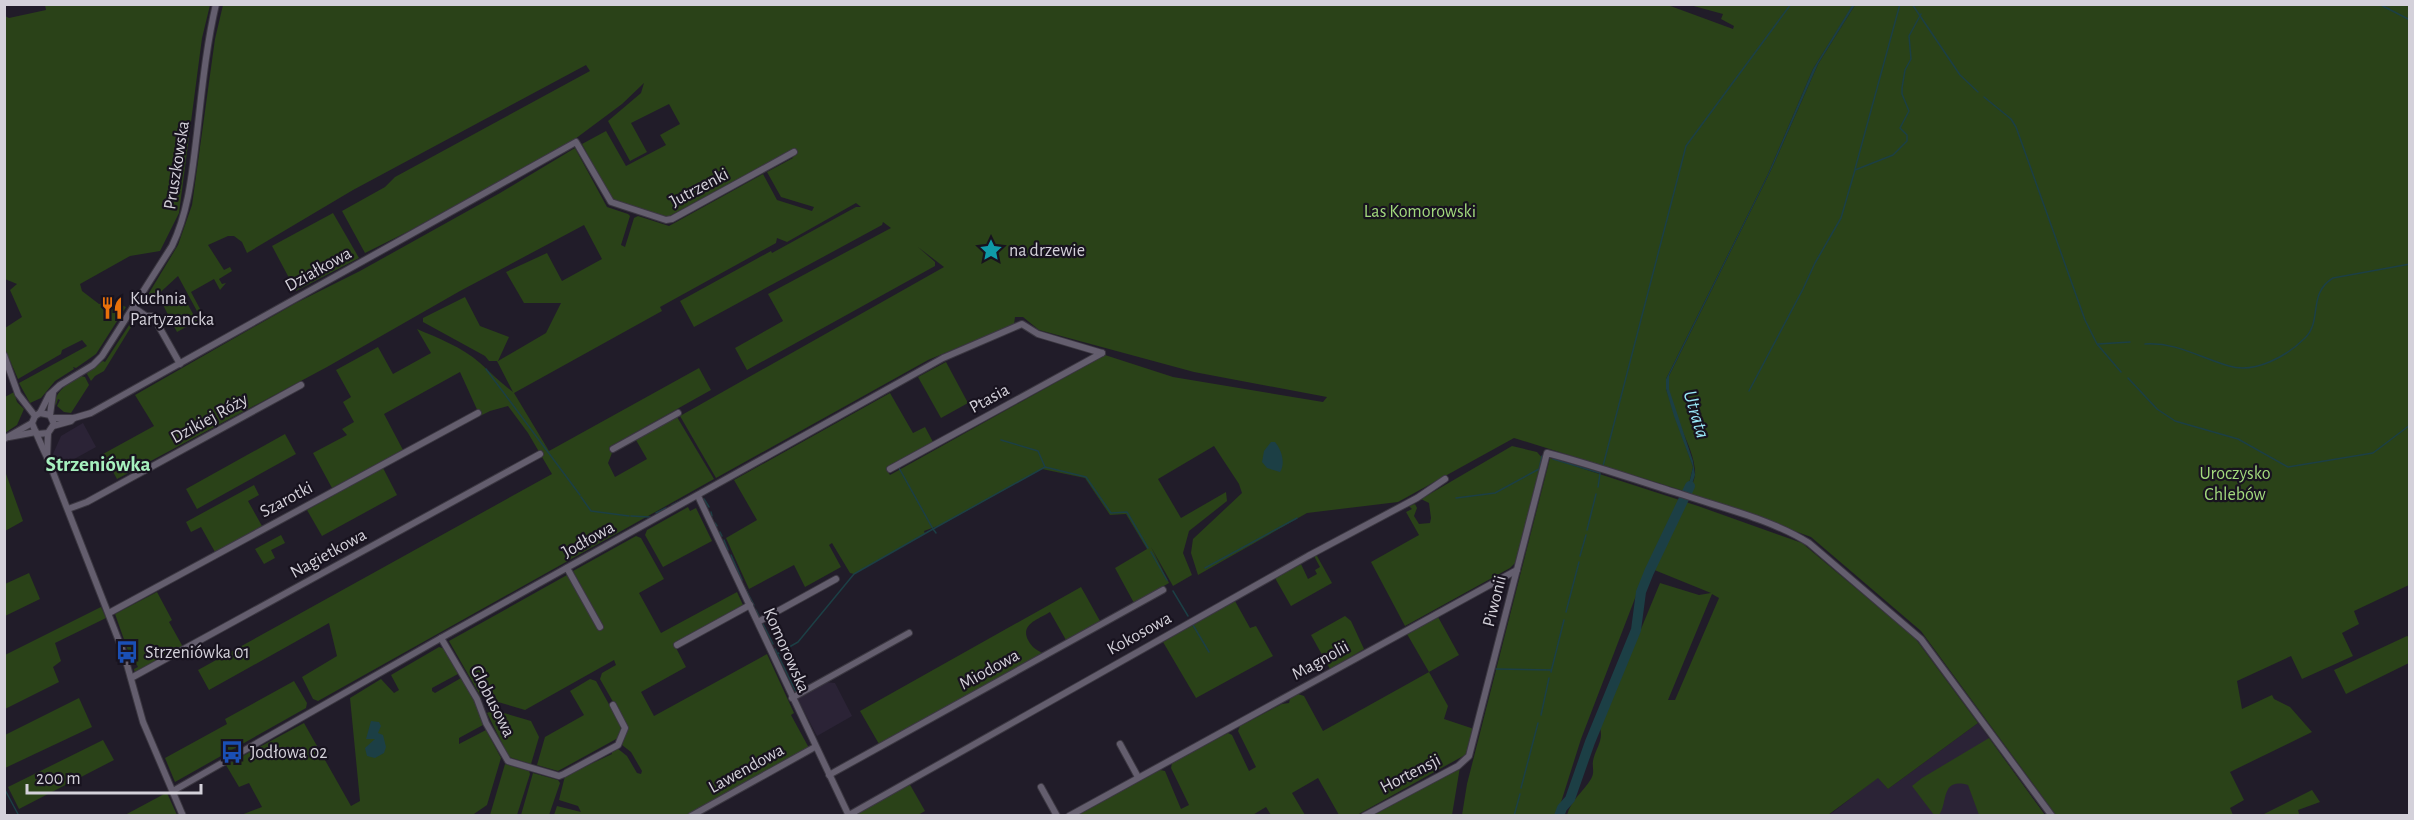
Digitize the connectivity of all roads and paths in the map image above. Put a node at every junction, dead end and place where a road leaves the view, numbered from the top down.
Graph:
1 (216, 4) edge
2 (576, 142) joint
3 (794, 152) dead end
4 (133, 307) junction
5 (1023, 324) joint
6 (4, 356) edge
7 (180, 364) junction
8 (301, 385) dead end
9 (53, 393) junction
10 (478, 413) dead end
11 (678, 413) dead end
12 (36, 417) junction
13 (51, 417) junction
14 (74, 418) junction
15 (53, 426) junction
16 (37, 433) junction
17 (48, 433) junction
18 (7, 438) edge
19 (613, 448) dead end
20 (540, 454) dead end
21 (47, 457) junction
22 (890, 470) dead end
23 (1445, 479) dead end
24 (698, 496) junction
25 (68, 509) junction
26 (567, 568) junction
27 (1517, 570) junction
28 (836, 579) dead end
29 (1163, 590) dead end
30 (750, 605) junction
31 (109, 613) junction
32 (758, 622) junction
33 (600, 627) dead end
34 (909, 633) dead end
35 (441, 638) junction
36 (677, 645) dead end
37 (131, 678) junction
38 (792, 698) junction
39 (613, 705) dead end
40 (1120, 744) dead end
41 (815, 747) junction
42 (1469, 756) joint
43 (829, 775) junction
44 (1138, 777) junction
45 (1041, 787) dead end
46 (172, 791) junction
47 (849, 815) edge
48 (183, 816) edge
49 (691, 816) edge
50 (1057, 816) edge
51 (1069, 816) edge
52 (1364, 816) edge
53 (2052, 816) edge

1 - 4 street, Pruszkowska
2 - 3 street, Jutrzenki
2 - 7 street, Działkowa
4 - 7 street
4 - 9 street, Pruszkowska
5 - 22 street, Ptasia
5 - 24 street, Jodłowa
6 - 12 street
7 - 14 street, Działkowa
8 - 25 street, Dzikiej Róży
9 - 12 street, Pruszkowska
9 - 13 street
10 - 31 street, Szarotki
11 - 19 street
12 - 13 street, Działkowa
12 - 16 street
12 - 18 street
13 - 14 street, Działkowa
13 - 15 street
14 - 15 street, Działkowa
15 - 17 street
16 - 17 street
16 - 18 street
16 - 21 street
17 - 21 street
20 - 37 street, Nagietkowa
21 - 25 street
23 - 47 street, Kokosowa
24 - 26 street, Jodłowa
24 - 30 street, Komorowska
25 - 31 street
26 - 33 street
26 - 35 street, Jodłowa
27 - 42 street, Piwonii
27 - 44 street, Magnolii
27 - 53 street, Piwonii
28 - 32 street
29 - 43 street, Miodowa
30 - 32 street, Komorowska
30 - 36 street
31 - 37 street
32 - 38 street, Komorowska
34 - 38 street
35 - 39 street, Globusowa
35 - 46 street, Jodłowa
37 - 46 street
38 - 41 street, Komorowska
40 - 44 street
41 - 43 street, Komorowska
41 - 49 street, Lawendowa
42 - 52 street, Hortensji
43 - 47 street, Komorowska
44 - 51 street, Magnolii
45 - 50 street
46 - 48 street

